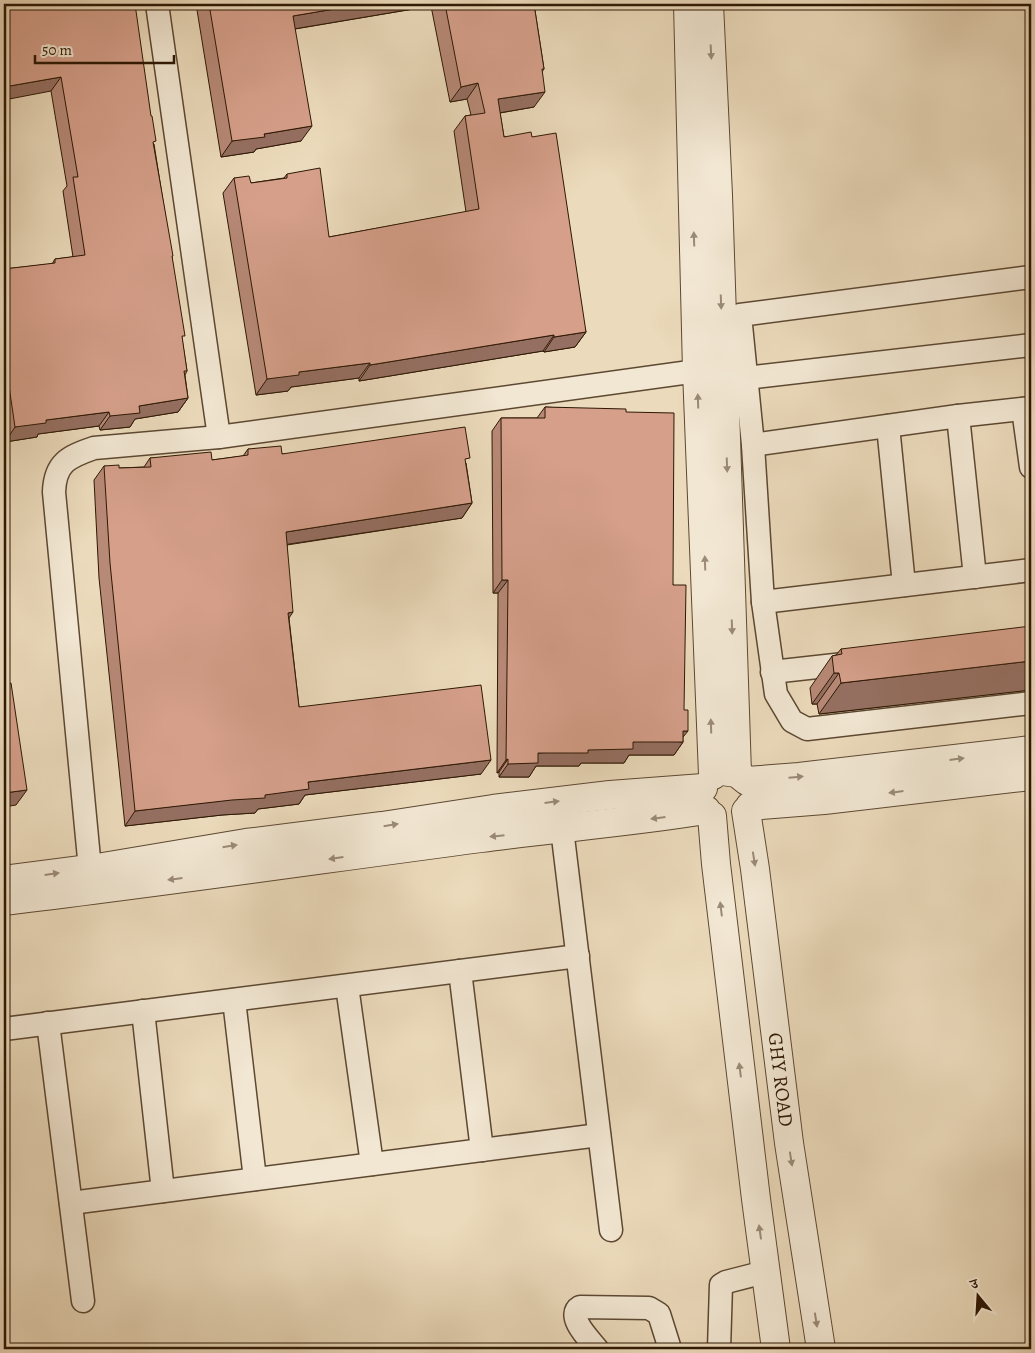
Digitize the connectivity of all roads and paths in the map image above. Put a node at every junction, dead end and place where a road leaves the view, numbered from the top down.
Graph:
1 (157, 4) edge
2 (688, 4) edge
3 (709, 4) edge
4 (1031, 277) edge
5 (1031, 345) edge
6 (697, 371) junction
7 (746, 378) junction
8 (1027, 409) edge
9 (958, 416) junction
10 (888, 426) junction
11 (219, 437) junction
12 (753, 445) junction
13 (1031, 468) edge
14 (1031, 570) edge
15 (975, 577) junction
16 (904, 585) junction
17 (762, 602) junction
18 (878, 660) edge
19 (772, 672) junction
20 (1031, 704) edge
21 (1031, 750) edge
22 (1031, 776) edge
23 (727, 795) junction
24 (562, 829) junction
25 (90, 869) junction
26 (4, 880) edge
27 (4, 901) edge
28 (578, 956) junction
29 (460, 971) junction
30 (347, 986) junction
31 (234, 1000) junction
32 (143, 1012) junction
33 (48, 1023) junction
34 (4, 1029) edge
35 (599, 1135) junction
36 (482, 1150) junction
37 (372, 1164) junction
38 (255, 1179) junction
39 (162, 1191) junction
40 (71, 1203) junction
41 (611, 1230) dead end
42 (766, 1272) junction
43 (83, 1301) dead end
44 (597, 1349) edge
45 (670, 1349) edge
46 (720, 1349) edge
47 (776, 1349) edge
48 (821, 1349) edge

1 - 11 street
6 -> 2 street
3 -> 23 street
4 - 7 street
5 - 7 street
6 - 11 street
23 -> 6 street
7 - 12 street
8 - 9 street
8 - 13 street
9 - 10 street
9 - 15 street
10 - 12 street
10 - 16 street
11 - 25 street
12 - 17 street
14 - 15 street
15 - 16 street
16 - 17 street
17 - 19 street
18 - 19 street
19 - 20 street
23 -> 21 street
22 -> 23 street
23 -> 24 street
25 -> 23 street
42 -> 23 street, GHY ROAD
23 -> 48 street, GHY ROAD
24 -> 27 street
24 - 28 street
26 -> 25 street
28 - 29 street
28 - 35 street
29 - 30 street
29 - 36 street
30 - 31 street
30 - 37 street
31 - 32 street
31 - 38 street
32 - 33 street
32 - 39 street
33 - 34 street
33 - 40 street
35 - 36 street
35 - 41 street
36 - 37 street
37 - 38 street
38 - 39 street
39 - 40 street
40 - 43 street
42 - 46 street
42 - 47 street, GHY ROAD
44 - 45 street

